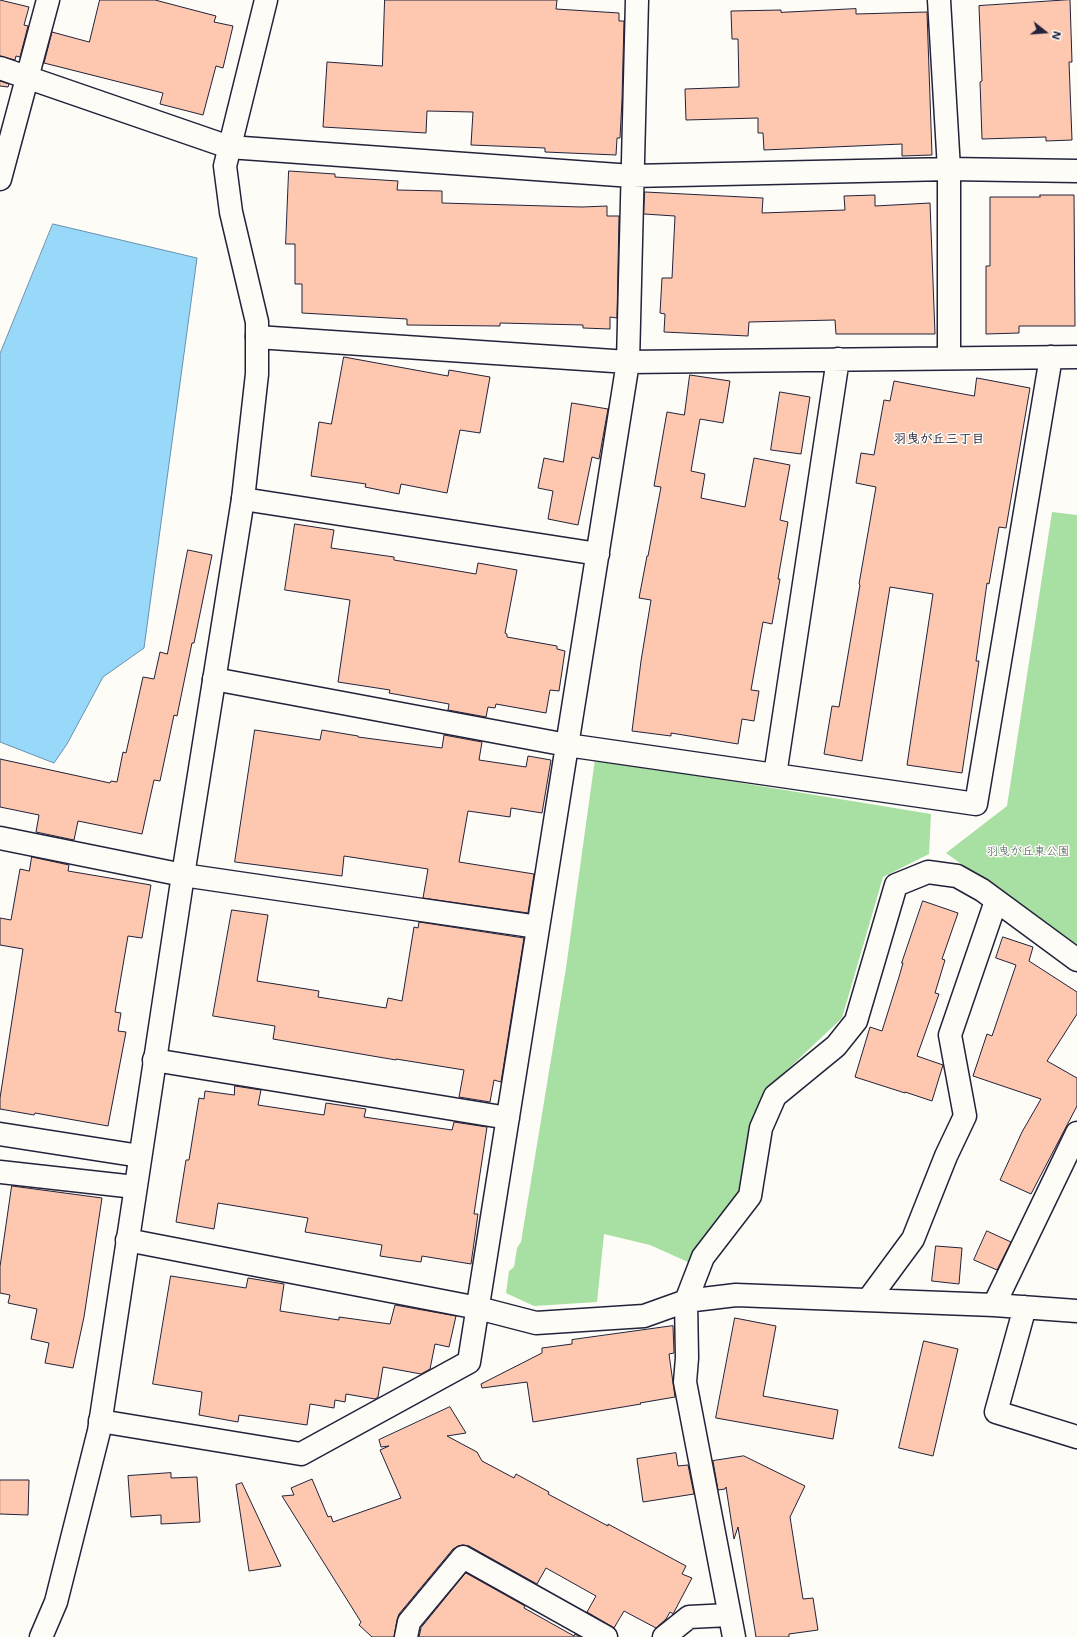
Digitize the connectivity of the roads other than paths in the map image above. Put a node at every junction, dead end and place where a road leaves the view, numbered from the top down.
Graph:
1 (48, 0) edge
2 (266, 0) edge
3 (636, 0) edge
4 (939, 0) edge
5 (0, 68) edge
6 (27, 76) junction
7 (229, 147) junction
8 (949, 169) junction
9 (1077, 171) edge
10 (632, 176) junction
11 (0, 179) edge
12 (257, 337) junction
13 (1050, 357) junction
14 (1077, 357) edge
15 (949, 358) junction
16 (838, 359) junction
17 (628, 362) junction
18 (243, 499) junction
19 (598, 554) junction
20 (214, 679) junction
21 (567, 745) junction
22 (775, 775) junction
23 (0, 838) edge
24 (183, 875) junction
25 (996, 901) junction
26 (538, 927) junction
27 (1077, 960) edge
28 (154, 1060) junction
29 (508, 1118) junction
30 (1077, 1133) edge
31 (0, 1134) edge
32 (140, 1156) junction
33 (0, 1172) edge
34 (135, 1187) junction
35 (127, 1240) junction
36 (868, 1300) junction
37 (686, 1301) junction
38 (994, 1305) junction
39 (1025, 1307) junction
40 (478, 1308) junction
41 (1077, 1311) edge
42 (100, 1421) junction
43 (1077, 1438) edge
44 (729, 1615) junction
45 (41, 1637) edge
46 (406, 1637) edge
47 (606, 1637) edge
48 (664, 1637) edge
49 (734, 1637) edge

1 - 6 street
2 - 7 street
3 - 10 street
4 - 8 street
5 - 6 street
6 - 7 street
6 - 11 street
7 - 10 street
7 - 12 street
8 - 9 street
8 - 10 street
8 - 15 street
10 - 17 street
12 - 17 street
12 - 18 street
13 - 14 street
13 - 15 street
13 - 22 street
15 - 16 street
16 - 17 street
16 - 22 street
17 - 19 street
18 - 19 street
18 - 20 street
19 - 21 street
20 - 21 street
20 - 24 street
21 - 22 street
21 - 26 street
23 - 24 street
24 - 26 street
24 - 28 street
25 - 27 street
25 - 36 street
25 - 37 street
26 - 29 street
28 - 29 street
28 - 32 street
29 - 40 street
30 - 38 street
31 - 32 street
32 - 34 street
33 - 34 street
34 - 35 street
35 - 40 street
35 - 42 street
36 - 37 street
36 - 38 street
37 - 40 street
37 - 44 street
38 - 39 street
39 - 41 street
39 - 43 street
40 - 42 street
42 - 45 street
44 - 48 street
44 - 49 street
46 - 47 street

